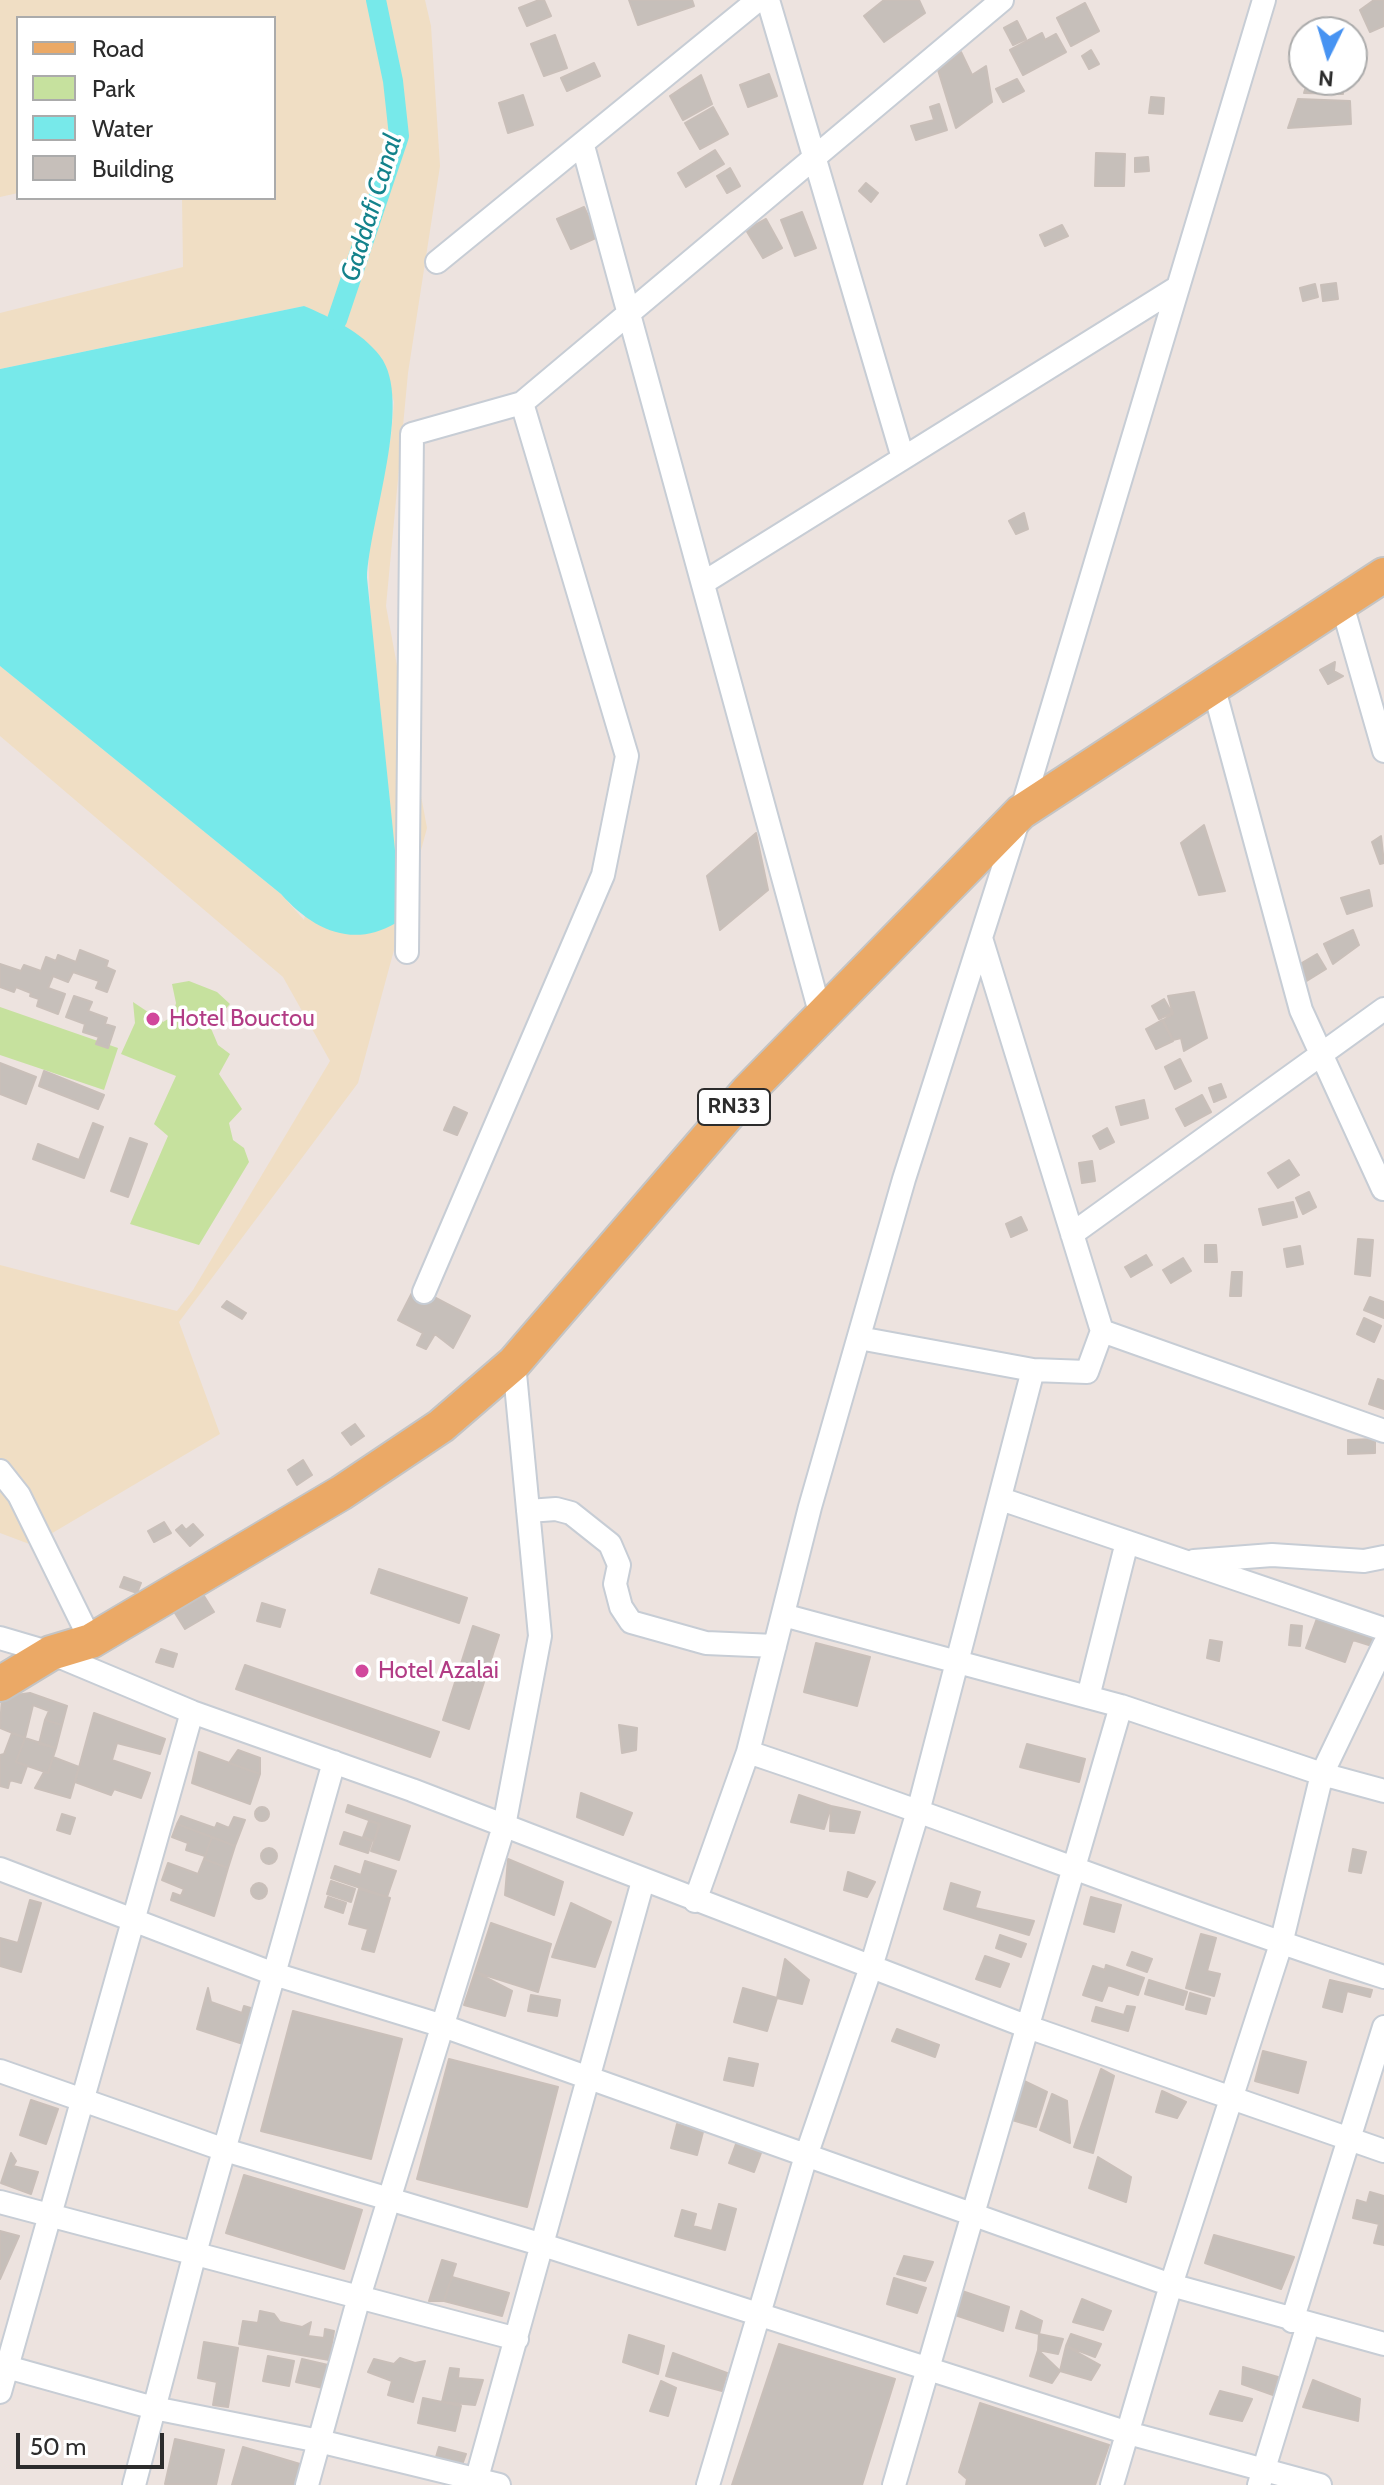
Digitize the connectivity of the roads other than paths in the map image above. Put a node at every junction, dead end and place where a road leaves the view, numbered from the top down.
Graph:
1 (758, 0) edge
2 (768, 0) edge
3 (1002, 0) edge
4 (1264, 0) edge
5 (583, 146) junction
6 (814, 158) junction
7 (437, 262) dead end
8 (1178, 287) junction
9 (629, 314) junction
10 (522, 403) junction
11 (903, 458) junction
12 (1384, 575) edge
13 (703, 583) junction
14 (1341, 601) junction
15 (1213, 685) junction
16 (1384, 751) edge
17 (1021, 812) junction
18 (981, 938) junction
19 (407, 952) dead end
20 (1384, 1009) edge
21 (821, 1016) junction
22 (1321, 1054) junction
23 (1383, 1189) edge
24 (1072, 1234) junction
25 (424, 1292) dead end
26 (1102, 1331) junction
27 (859, 1338) junction
28 (514, 1363) junction
29 (1033, 1370) junction
30 (1384, 1431) edge
31 (0, 1471) edge
32 (1001, 1499) junction
33 (528, 1511) junction
34 (1127, 1542) junction
35 (1384, 1557) edge
36 (1186, 1562) junction
37 (783, 1615) junction
38 (1384, 1629) edge
39 (0, 1638) edge
40 (91, 1641) junction
41 (1384, 1645) edge
42 (775, 1646) junction
43 (51, 1653) junction
44 (959, 1664) junction
45 (0, 1684) edge
46 (1088, 1697) junction
47 (1121, 1706) junction
48 (192, 1712) junction
49 (748, 1752) junction
50 (334, 1762) junction
51 (1322, 1774) junction
52 (1384, 1791) edge
53 (919, 1808) junction
54 (504, 1826) junction
55 (1075, 1867) junction
56 (0, 1869) edge
57 (643, 1881) junction
58 (695, 1901) junction
59 (134, 1919) junction
60 (1281, 1944) junction
61 (871, 1967) junction
62 (274, 1974) junction
63 (1384, 1977) edge
64 (443, 2026) junction
65 (1028, 2027) junction
66 (1384, 2027) edge
67 (0, 2071) edge
68 (588, 2079) junction
69 (1232, 2095) junction
70 (83, 2099) junction
71 (1349, 2140) junction
72 (225, 2150) junction
73 (1384, 2151) edge
74 (806, 2156) junction
75 (390, 2199) junction
76 (0, 2202) edge
77 (973, 2214) junction
78 (50, 2215) junction
79 (543, 2245) junction
80 (195, 2253) junction
81 (1171, 2285) junction
82 (359, 2297) junction
83 (760, 2315) junction
84 (1300, 2323) junction
85 (517, 2339) junction
86 (1384, 2344) edge
87 (4, 2366) edge
88 (928, 2368) junction
89 (0, 2392) edge
90 (154, 2408) junction
91 (1128, 2433) junction
92 (319, 2441) junction
93 (1261, 2477) edge
94 (476, 2482) edge
95 (134, 2485) edge
96 (307, 2485) edge
97 (499, 2485) edge
98 (708, 2485) edge
99 (894, 2485) edge
100 (1112, 2485) edge
101 (1320, 2485) edge

1 - 5 street
2 - 6 street
3 - 6 street
4 - 8 street
5 - 7 street
5 - 9 street
6 - 9 street
6 - 11 street
8 - 11 street
8 - 17 street
9 - 10 street
9 - 13 street
10 - 19 street
10 - 25 street
11 - 13 street
12 - 14 main road, RN33
13 - 21 street
14 - 15 main road, RN33
14 - 16 street
15 - 17 main road, RN33
15 - 22 street
17 - 18 street
17 - 21 main road, RN33
18 - 24 street
18 - 27 street
20 - 22 street
21 - 28 main road, RN33
22 - 23 street
22 - 24 street
24 - 26 street
26 - 29 street
26 - 30 street
27 - 29 street
27 - 37 street
28 - 33 street
28 - 40 main road, RN33
29 - 32 street
31 - 40 street
32 - 34 street
32 - 44 street
33 - 42 street
33 - 54 street
34 - 36 street
34 - 46 street
35 - 36 street
36 - 38 street
37 - 42 street
37 - 44 street
39 - 43 street
40 - 43 main road, RN33
41 - 51 street
42 - 49 street
43 - 45 main road, RN33
43 - 48 street
44 - 46 street
44 - 53 street
46 - 47 street
47 - 51 street
47 - 55 street
48 - 50 street
48 - 59 street
49 - 53 street
49 - 58 street
50 - 54 street
50 - 62 street
51 - 52 street
51 - 60 street
53 - 55 street
53 - 61 street
54 - 57 street
54 - 64 street
55 - 60 street
55 - 65 street
56 - 59 street
57 - 58 street
57 - 68 street
58 - 61 street
59 - 62 street
59 - 70 street
60 - 63 street
60 - 69 street
61 - 65 street
61 - 74 street
62 - 64 street
62 - 72 street
64 - 68 street
64 - 75 street
65 - 69 street
65 - 77 street
66 - 71 street
67 - 70 street
68 - 74 street
68 - 79 street
69 - 71 street
69 - 81 street
70 - 72 street
70 - 78 street
71 - 73 street
71 - 84 street
72 - 75 street
72 - 80 street
74 - 77 street
74 - 83 street
75 - 79 street
75 - 82 street
76 - 78 street
77 - 81 street
77 - 88 street
78 - 80 street
78 - 87 street
79 - 83 street
79 - 85 street
80 - 82 street
80 - 90 street
81 - 84 street
81 - 91 street
82 - 85 street
82 - 92 street
83 - 88 street
83 - 98 street
84 - 86 street
84 - 93 street
85 - 94 street
87 - 89 street
87 - 90 street
88 - 91 street
88 - 99 street
90 - 92 street
90 - 95 street
91 - 93 street
91 - 100 street
92 - 94 street
92 - 96 street
93 - 101 street
94 - 97 street

